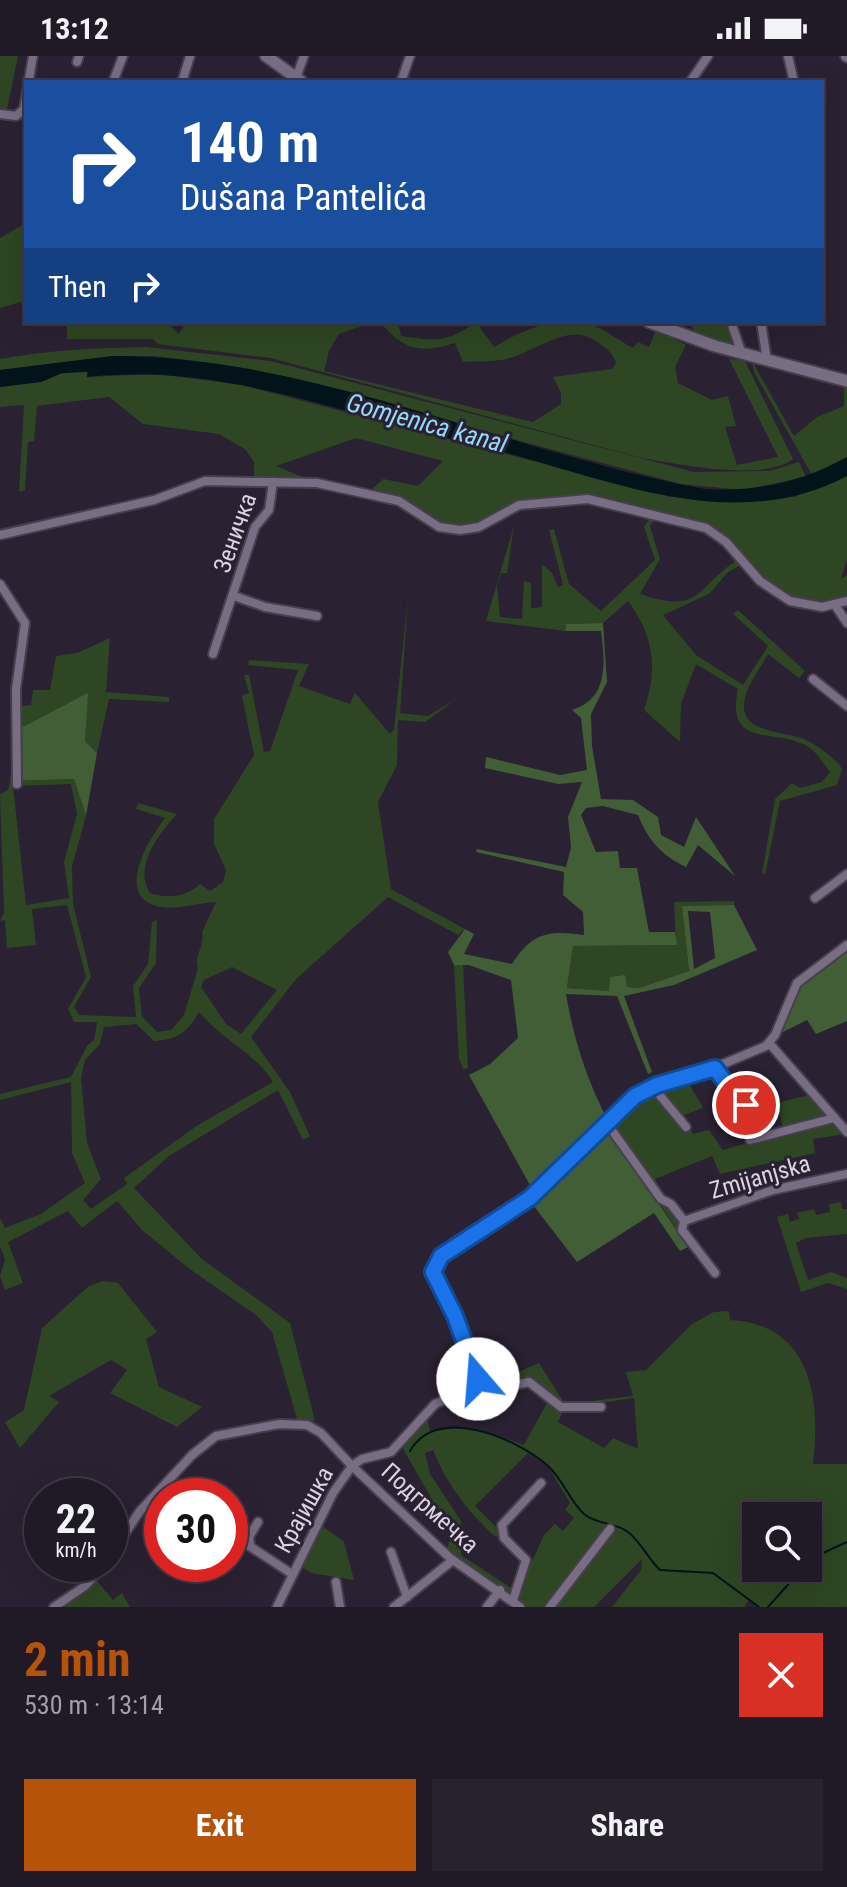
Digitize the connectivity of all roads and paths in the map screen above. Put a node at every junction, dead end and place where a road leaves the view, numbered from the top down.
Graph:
1 (33, 56) edge
2 (123, 56) edge
3 (190, 56) edge
4 (266, 56) edge
5 (304, 56) edge
6 (410, 56) edge
7 (708, 56) edge
8 (788, 56) edge
9 (29, 80) edge
10 (114, 80) edge
11 (183, 80) edge
12 (299, 80) edge
13 (402, 80) edge
14 (691, 80) edge
15 (794, 80) edge
16 (24, 109) edge
17 (0, 114) edge
18 (655, 324) edge
19 (732, 324) edge
20 (761, 324) edge
21 (742, 354) junction
22 (767, 360) junction
23 (847, 381) edge
24 (273, 482) junction
25 (0, 535) edge
26 (0, 584) edge
27 (234, 596) junction
28 (841, 603) edge
29 (317, 616) dead end
30 (847, 623) edge
31 (213, 654) dead end
32 (813, 679) dead end
33 (847, 706) edge
34 (17, 784) dead end
35 (847, 874) edge
36 (815, 898) dead end
37 (847, 945) edge
38 (769, 1043) junction
39 (715, 1068) junction
40 (653, 1087) junction
41 (746, 1105) dead end
42 (834, 1118) junction
43 (606, 1122) junction
44 (686, 1127) dead end
45 (847, 1132) edge
46 (750, 1140) dead end
47 (847, 1174) edge
48 (684, 1221) junction
49 (715, 1273) dead end
50 (477, 1385) junction
51 (601, 1407) dead end
52 (352, 1466) junction
53 (541, 1483) dead end
54 (258, 1522) dead end
55 (128, 1529) edge
56 (610, 1529) dead end
57 (250, 1544) joint
58 (391, 1552) dead end
59 (453, 1560) junction
60 (292, 1574) junction
61 (89, 1582) edge
62 (336, 1582) dead end
63 (500, 1590) junction
64 (407, 1597) junction
65 (513, 1600) junction
66 (54, 1607) edge
67 (277, 1607) edge
68 (340, 1607) edge
69 (394, 1607) edge
70 (487, 1607) edge
71 (520, 1607) edge
72 (550, 1607) edge

1 - 9 street
2 - 10 street
3 - 11 street
4 - 12 main road
5 - 12 street
6 - 13 street
7 - 14 street
8 - 15 street
16 - 17 street
18 - 21 main road
19 - 21 street
20 - 22 street
21 - 22 main road
22 - 23 main road
24 - 25 street
24 - 27 street, Зеничка
24 - 28 street
26 - 34 street
27 - 29 street, Зеничка
27 - 31 street, Зеничка
28 - 30 street
32 - 33 street
35 - 36 street
37 - 38 street
38 - 39 street
38 - 42 street
39 - 40 street
39 - 41 street
40 - 43 street
40 - 44 street
42 - 45 street
42 - 46 street
43 - 48 street
43 - 50 street
47 - 48 street, Zmijanjska
48 - 49 street
50 - 51 street
50 - 52 street
52 - 55 street, Подгрмечка
52 - 59 street, Подгрмечка
52 - 60 street, Крајишка
53 - 65 street
54 - 57 street, Крајишка
56 - 72 street
57 - 60 street, Крајишка
58 - 64 street
59 - 63 street, Подгрмечка
59 - 64 street
60 - 67 street, Крајишка
61 - 66 street
62 - 68 street
63 - 65 street, Подгрмечка
63 - 70 street
64 - 69 street
65 - 71 street, Подгрмечка

